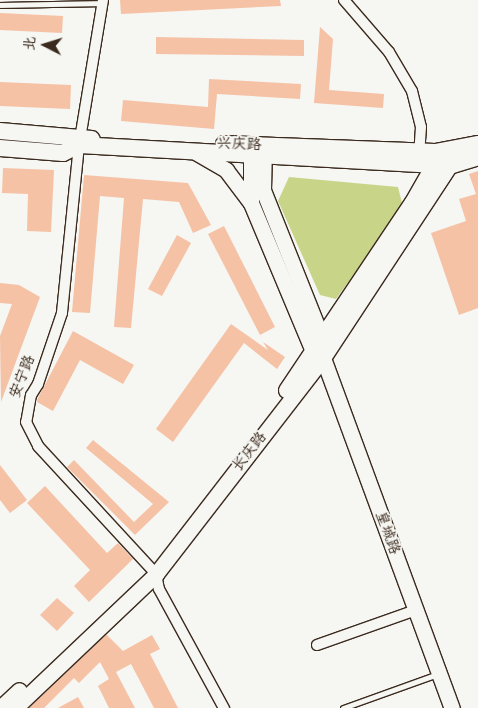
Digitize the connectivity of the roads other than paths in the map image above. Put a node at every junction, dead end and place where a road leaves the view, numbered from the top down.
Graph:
1 (344, 0) edge
2 (103, 2) edge
3 (0, 5) edge
4 (0, 131) edge
5 (80, 142) junction
6 (478, 144) edge
7 (0, 148) edge
8 (257, 151) junction
9 (197, 153) junction
10 (478, 157) edge
11 (434, 158) junction
12 (251, 203) junction
13 (319, 349) junction
14 (152, 570) junction
15 (416, 610) junction
16 (317, 645) dead end
17 (439, 673) junction
18 (0, 708) edge
19 (14, 708) edge
20 (224, 708) edge
21 (343, 708) edge
22 (452, 708) edge

1 - 11 street
2 - 3 lane
2 - 5 street, 安宁路
4 - 5 main road, 兴庆路
5 - 7 main road, 兴庆路
5 - 8 main road, 兴庆路
5 - 9 main road, 兴庆路
5 - 14 street, 安宁路
6 - 11 main road, 兴庆路
8 - 9 main road, 兴庆路
8 - 11 main road, 兴庆路
8 - 12 main road, 皇城路
8 - 13 main road, 皇城路
9 - 12 main road
10 - 11 main road
11 - 13 main road, 长庆路
12 - 13 main road, 皇城路
13 - 14 main road, 长庆路
13 - 15 main road, 皇城路
14 - 18 main road
14 - 19 main road, 长庆路
14 - 20 street
15 - 16 street
15 - 17 main road, 皇城路
17 - 21 lane
17 - 22 main road, 皇城路

